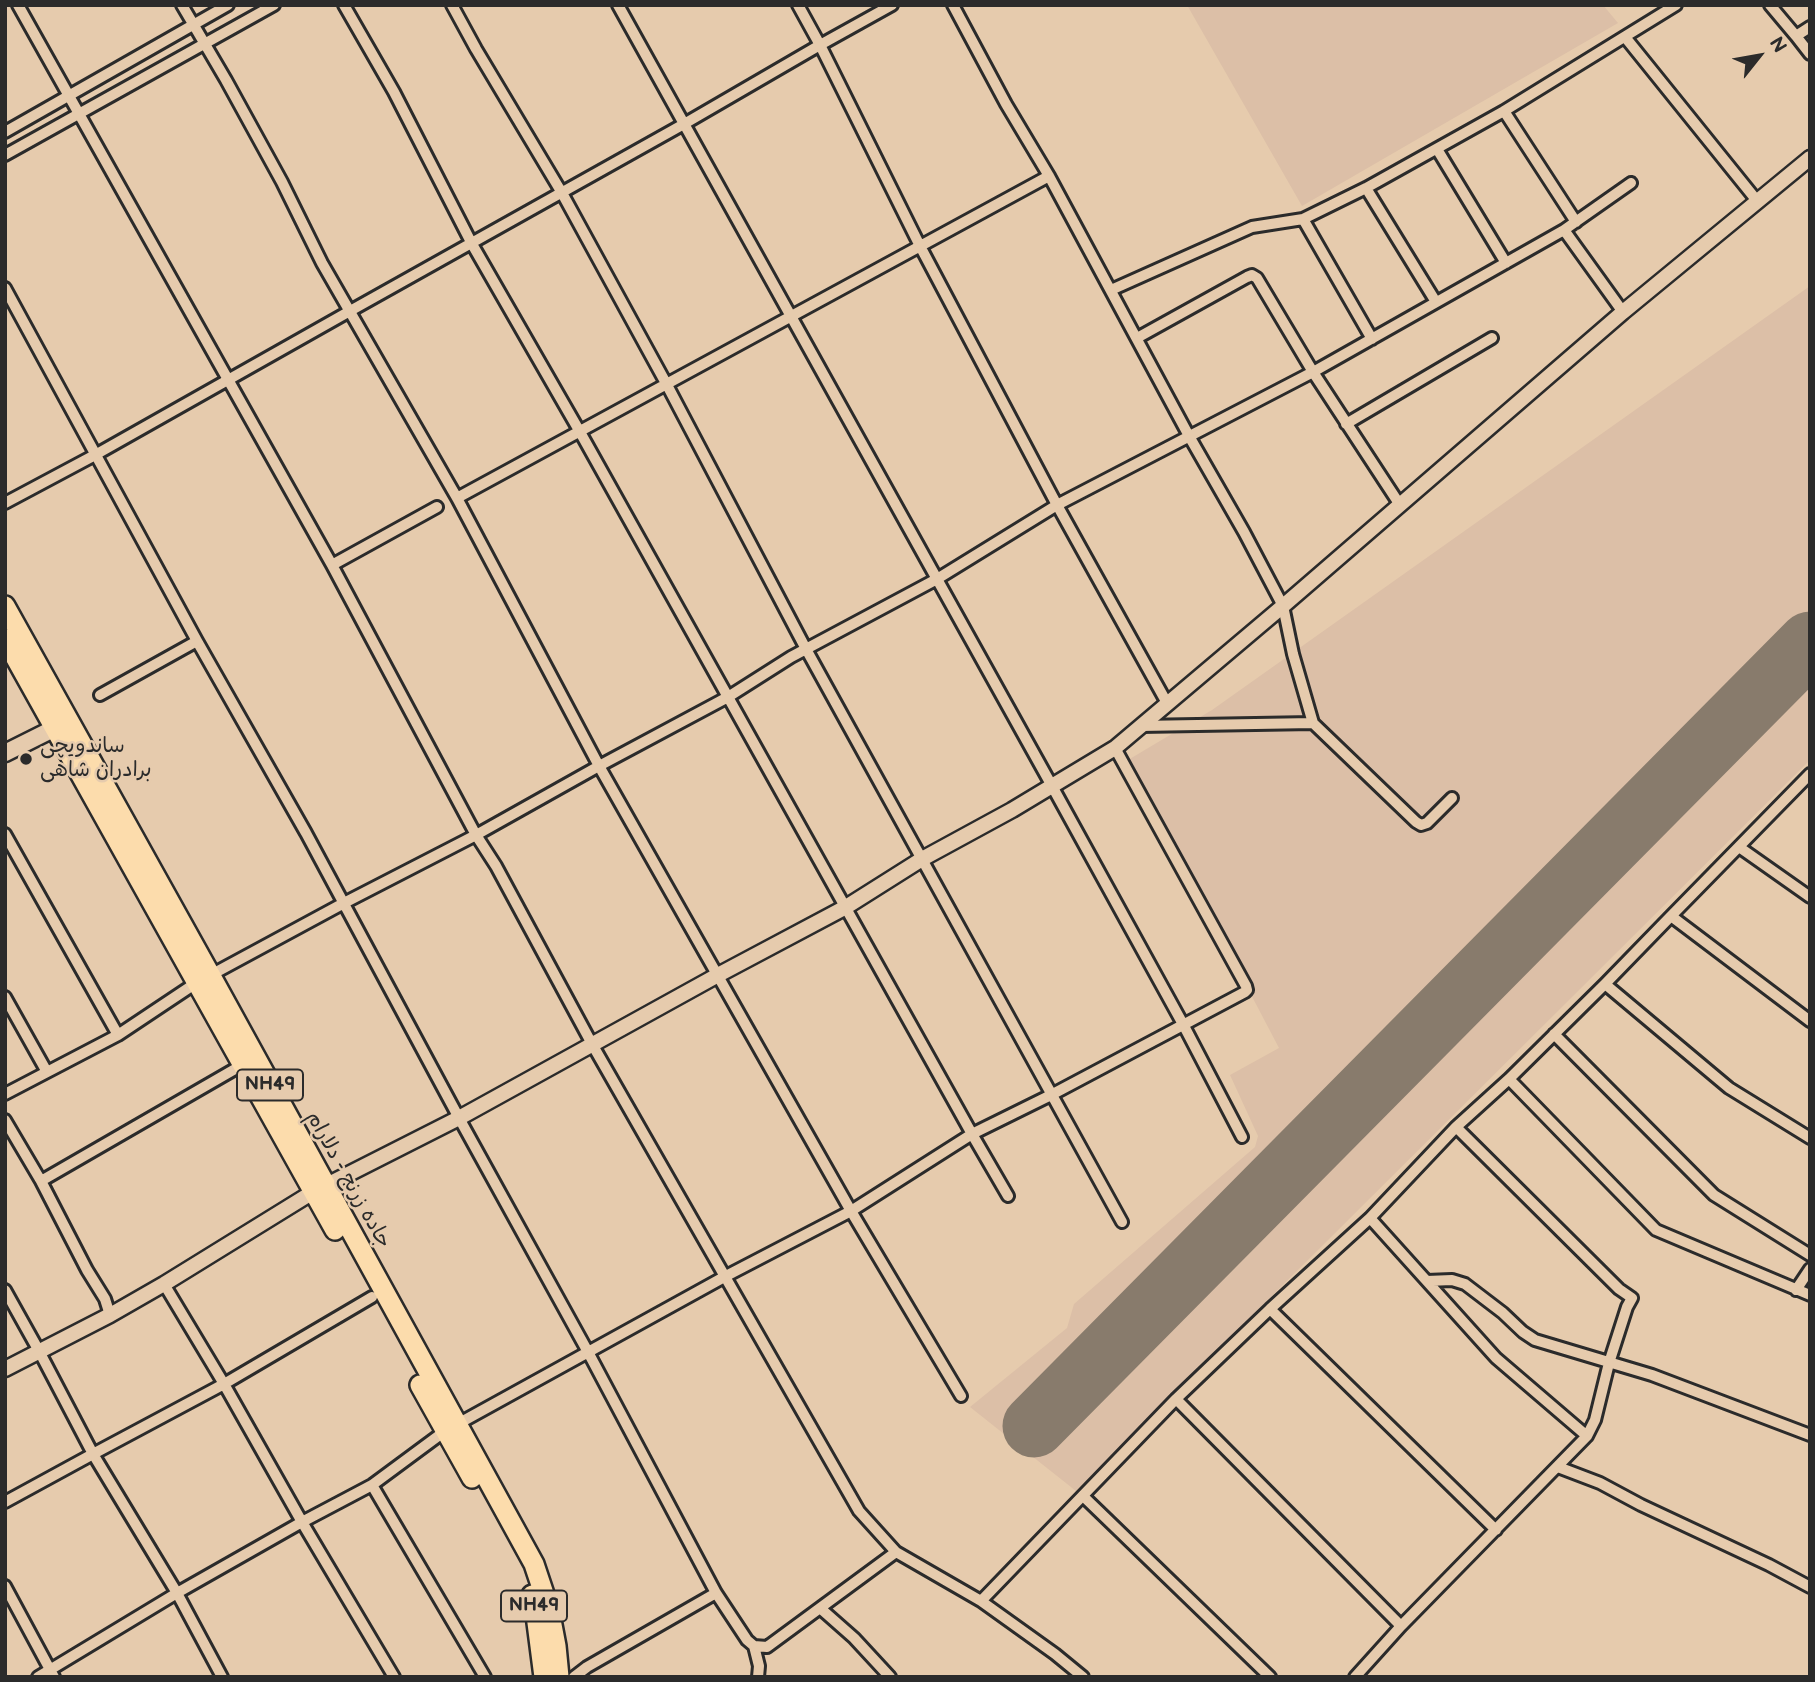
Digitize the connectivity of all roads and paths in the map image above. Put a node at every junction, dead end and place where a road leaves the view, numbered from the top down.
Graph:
1 (18, 5) edge
2 (182, 5) edge
3 (228, 5) edge
4 (274, 5) edge
5 (344, 5) edge
6 (452, 5) edge
7 (618, 5) edge
8 (798, 5) edge
9 (892, 5) edge
10 (953, 5) edge
11 (1676, 5) edge
12 (1770, 5) edge
13 (193, 24) junction
14 (1810, 27) edge
15 (1796, 36) junction
16 (1625, 37) junction
17 (205, 43) junction
18 (820, 45) junction
19 (1810, 54) edge
20 (69, 97) junction
21 (1504, 111) junction
22 (79, 114) junction
23 (684, 124) junction
24 (5, 132) edge
25 (1437, 149) junction
26 (5, 155) edge
27 (1810, 158) edge
28 (1049, 176) junction
29 (1630, 183) dead end
30 (1366, 188) junction
31 (562, 193) junction
32 (1758, 202) junction
33 (1303, 219) junction
34 (1576, 222) junction
35 (1564, 230) junction
36 (472, 244) junction
37 (920, 246) junction
38 (1506, 263) junction
39 (5, 288) edge
40 (1111, 290) junction
41 (1436, 302) junction
42 (350, 311) junction
43 (1623, 312) junction
44 (792, 317) junction
45 (1137, 338) junction
46 (1492, 338) dead end
47 (1372, 339) junction
48 (1313, 372) junction
49 (229, 380) junction
50 (667, 385) junction
51 (1346, 424) junction
52 (580, 432) junction
53 (1189, 436) junction
54 (95, 455) junction
55 (457, 498) junction
56 (5, 503) edge
57 (1057, 505) junction
58 (1400, 505) junction
59 (437, 507) dead end
60 (332, 565) junction
61 (937, 579) junction
62 (5, 606) edge
63 (1283, 606) junction
64 (5, 639) edge
65 (197, 641) junction
66 (806, 649) junction
67 (100, 695) dead end
68 (729, 698) junction
69 (1167, 703) junction
70 (59, 720) junction
71 (1313, 723) junction
72 (1140, 726) junction
73 (5, 742) edge
74 (1115, 748) junction
75 (5, 753) edge
76 (599, 766) junction
77 (1810, 774) edge
78 (1052, 786) junction
79 (1452, 798) dead end
80 (5, 834) edge
81 (476, 835) junction
82 (1739, 846) junction
83 (922, 859) junction
84 (1810, 897) edge
85 (344, 903) junction
86 (846, 907) junction
87 (1671, 916) junction
88 (718, 975) junction
89 (203, 979) junction
90 (1605, 985) junction
91 (5, 997) edge
92 (1810, 1021) edge
93 (1184, 1026) junction
94 (1554, 1034) junction
95 (118, 1035) junction
96 (592, 1044) junction
97 (242, 1065) junction
98 (47, 1072) junction
99 (1509, 1079) junction
100 (5, 1094) edge
101 (1051, 1094) junction
102 (460, 1118) junction
103 (5, 1121) edge
104 (1456, 1127) junction
105 (972, 1134) junction
106 (1242, 1137) dead end
107 (1810, 1139) edge
108 (41, 1181) junction
109 (319, 1189) junction
110 (1009, 1196) dead end
111 (851, 1211) junction
112 (1370, 1218) junction
113 (1122, 1222) dead end
114 (1810, 1255) edge
115 (1810, 1269) edge
116 (726, 1276) junction
117 (1427, 1281) junction
118 (164, 1284) junction
119 (5, 1290) edge
120 (1796, 1290) junction
121 (1810, 1295) edge
122 (372, 1297) junction
123 (1270, 1309) junction
124 (110, 1315) junction
125 (39, 1351) junction
126 (588, 1352) junction
127 (1609, 1363) junction
128 (5, 1369) edge
129 (224, 1384) junction
130 (961, 1396) dead end
131 (1176, 1399) junction
132 (452, 1428) junction
133 (1810, 1435) edge
134 (1587, 1436) junction
135 (93, 1454) junction
136 (1558, 1467) junction
137 (373, 1485) junction
138 (1083, 1496) junction
139 (5, 1502) edge
140 (302, 1522) junction
141 (1496, 1530) junction
142 (896, 1552) junction
143 (5, 1586) edge
144 (1810, 1587) edge
145 (177, 1593) junction
146 (716, 1593) junction
147 (981, 1601) junction
148 (820, 1608) junction
149 (1401, 1626) junction
150 (754, 1646) junction
151 (590, 1672) edge
152 (52, 1673) edge
153 (38, 1677) edge
154 (222, 1677) edge
155 (394, 1677) edge
156 (485, 1677) edge
157 (544, 1677) edge
158 (559, 1677) edge
159 (574, 1677) edge
160 (758, 1677) edge
161 (890, 1677) edge
162 (1083, 1677) edge
163 (1270, 1677) edge
164 (1355, 1677) edge

1 - 20 street
2 - 13 street
3 - 13 street
4 - 17 street
5 - 36 street
6 - 31 street
7 - 23 street
8 - 18 street
9 - 18 street
10 - 28 street
11 - 16 street
12 - 15 street
13 - 17 street
13 - 20 street
14 - 15 street
15 - 19 street
16 - 21 street
16 - 32 street
17 - 22 street
17 - 42 street
18 - 23 street
18 - 37 street
20 - 22 street
20 - 24 street
21 - 25 street
21 - 34 street
22 - 26 street
22 - 49 street
23 - 31 street
23 - 44 street
25 - 30 street
25 - 38 street
27 - 32 street
28 - 37 street
28 - 40 street
29 - 34 street
30 - 33 street
30 - 41 street
31 - 36 street
31 - 50 street
32 - 43 street
33 - 40 street
33 - 47 street
34 - 35 street
35 - 38 street
35 - 43 street
36 - 42 street
36 - 52 street
37 - 44 street
37 - 57 street
38 - 41 street
39 - 54 street
40 - 45 street
41 - 47 street
42 - 49 street
42 - 55 street
43 - 58 street
44 - 50 street
44 - 61 street
45 - 48 street
45 - 53 street
46 - 51 street
47 - 48 street
48 - 51 street
48 - 53 street
49 - 54 street
49 - 60 street
50 - 52 street
50 - 66 street
51 - 58 street
52 - 55 street
52 - 68 street
53 - 57 street
53 - 63 street
54 - 56 street
54 - 65 street
55 - 76 street
57 - 61 street
57 - 69 street
58 - 63 street
59 - 60 street
60 - 81 street
61 - 66 street
61 - 78 street
62 - 70 highway, جاده زرنج - دلارام / NH49
63 - 69 street
63 - 71 street
64 - 70 highway, جاده زرنج - دلارام / NH49
65 - 67 street
65 - 85 street
66 - 68 street
66 - 83 street
68 - 76 street
68 - 86 street
69 - 72 street
70 - 73 main road
70 - 75 main road
70 - 89 highway, جاده زرنج - دلارام / NH49
71 - 72 street
71 - 79 street
72 - 74 street
74 - 78 street
74 - 93 street
76 - 81 street
76 - 88 street
77 - 82 street
78 - 83 street
78 - 93 street
80 - 95 street
81 - 85 street
81 - 96 street
82 - 84 street
82 - 87 street
83 - 86 street
83 - 101 street
85 - 89 street
85 - 102 street
86 - 88 street
86 - 105 street
87 - 90 street
87 - 92 street
88 - 96 street
88 - 111 street
89 - 95 street
89 - 97 highway, جاده زرنج - دلارام / NH49
89 - 109 highway, جاده زرنج - دلارام / NH49
90 - 94 street
90 - 107 street
91 - 98 street
93 - 101 street
93 - 106 street
94 - 99 street
94 - 114 street
95 - 98 street
96 - 102 street
96 - 116 street
97 - 108 street
97 - 109 highway, جاده زرنج - دلارام / NH49
98 - 100 street
99 - 104 street
99 - 120 street
101 - 105 street
101 - 113 street
102 - 109 street
102 - 126 street
103 - 108 street
104 - 112 street
104 - 127 street
105 - 110 street
105 - 111 street
108 - 124 street
109 - 118 street
109 - 122 highway, جاده زرنج - دلارام / NH49
109 - 132 highway, جاده زرنج - دلارام / NH49
111 - 116 street
111 - 130 street
112 - 117 street
112 - 123 street
115 - 120 street
116 - 126 street
116 - 142 street
117 - 127 street
117 - 134 street
118 - 124 street
118 - 129 street
119 - 125 street
120 - 121 street
122 - 129 street
122 - 132 highway, جاده زرنج - دلارام / NH49
123 - 131 street
123 - 141 street
124 - 125 street
125 - 128 street
125 - 135 street
126 - 132 street
126 - 146 street
127 - 133 street
127 - 134 street
129 - 135 street
129 - 140 street
131 - 138 street
131 - 149 street
132 - 137 street
132 - 157 highway, جاده زرنج - دلارام / NH49
132 - 158 highway, جاده زرنج - دلارام / NH49
134 - 136 street
135 - 139 street
135 - 145 street
136 - 141 street
136 - 144 street
137 - 140 street
137 - 156 street
138 - 147 street
138 - 163 street
140 - 145 street
140 - 155 street
141 - 149 street
142 - 147 street
142 - 148 street
143 - 152 street
145 - 152 street
145 - 154 street
146 - 150 street
146 - 151 street
147 - 162 street
148 - 150 street
148 - 161 street
149 - 164 street
150 - 160 street
151 - 159 street
152 - 153 street

